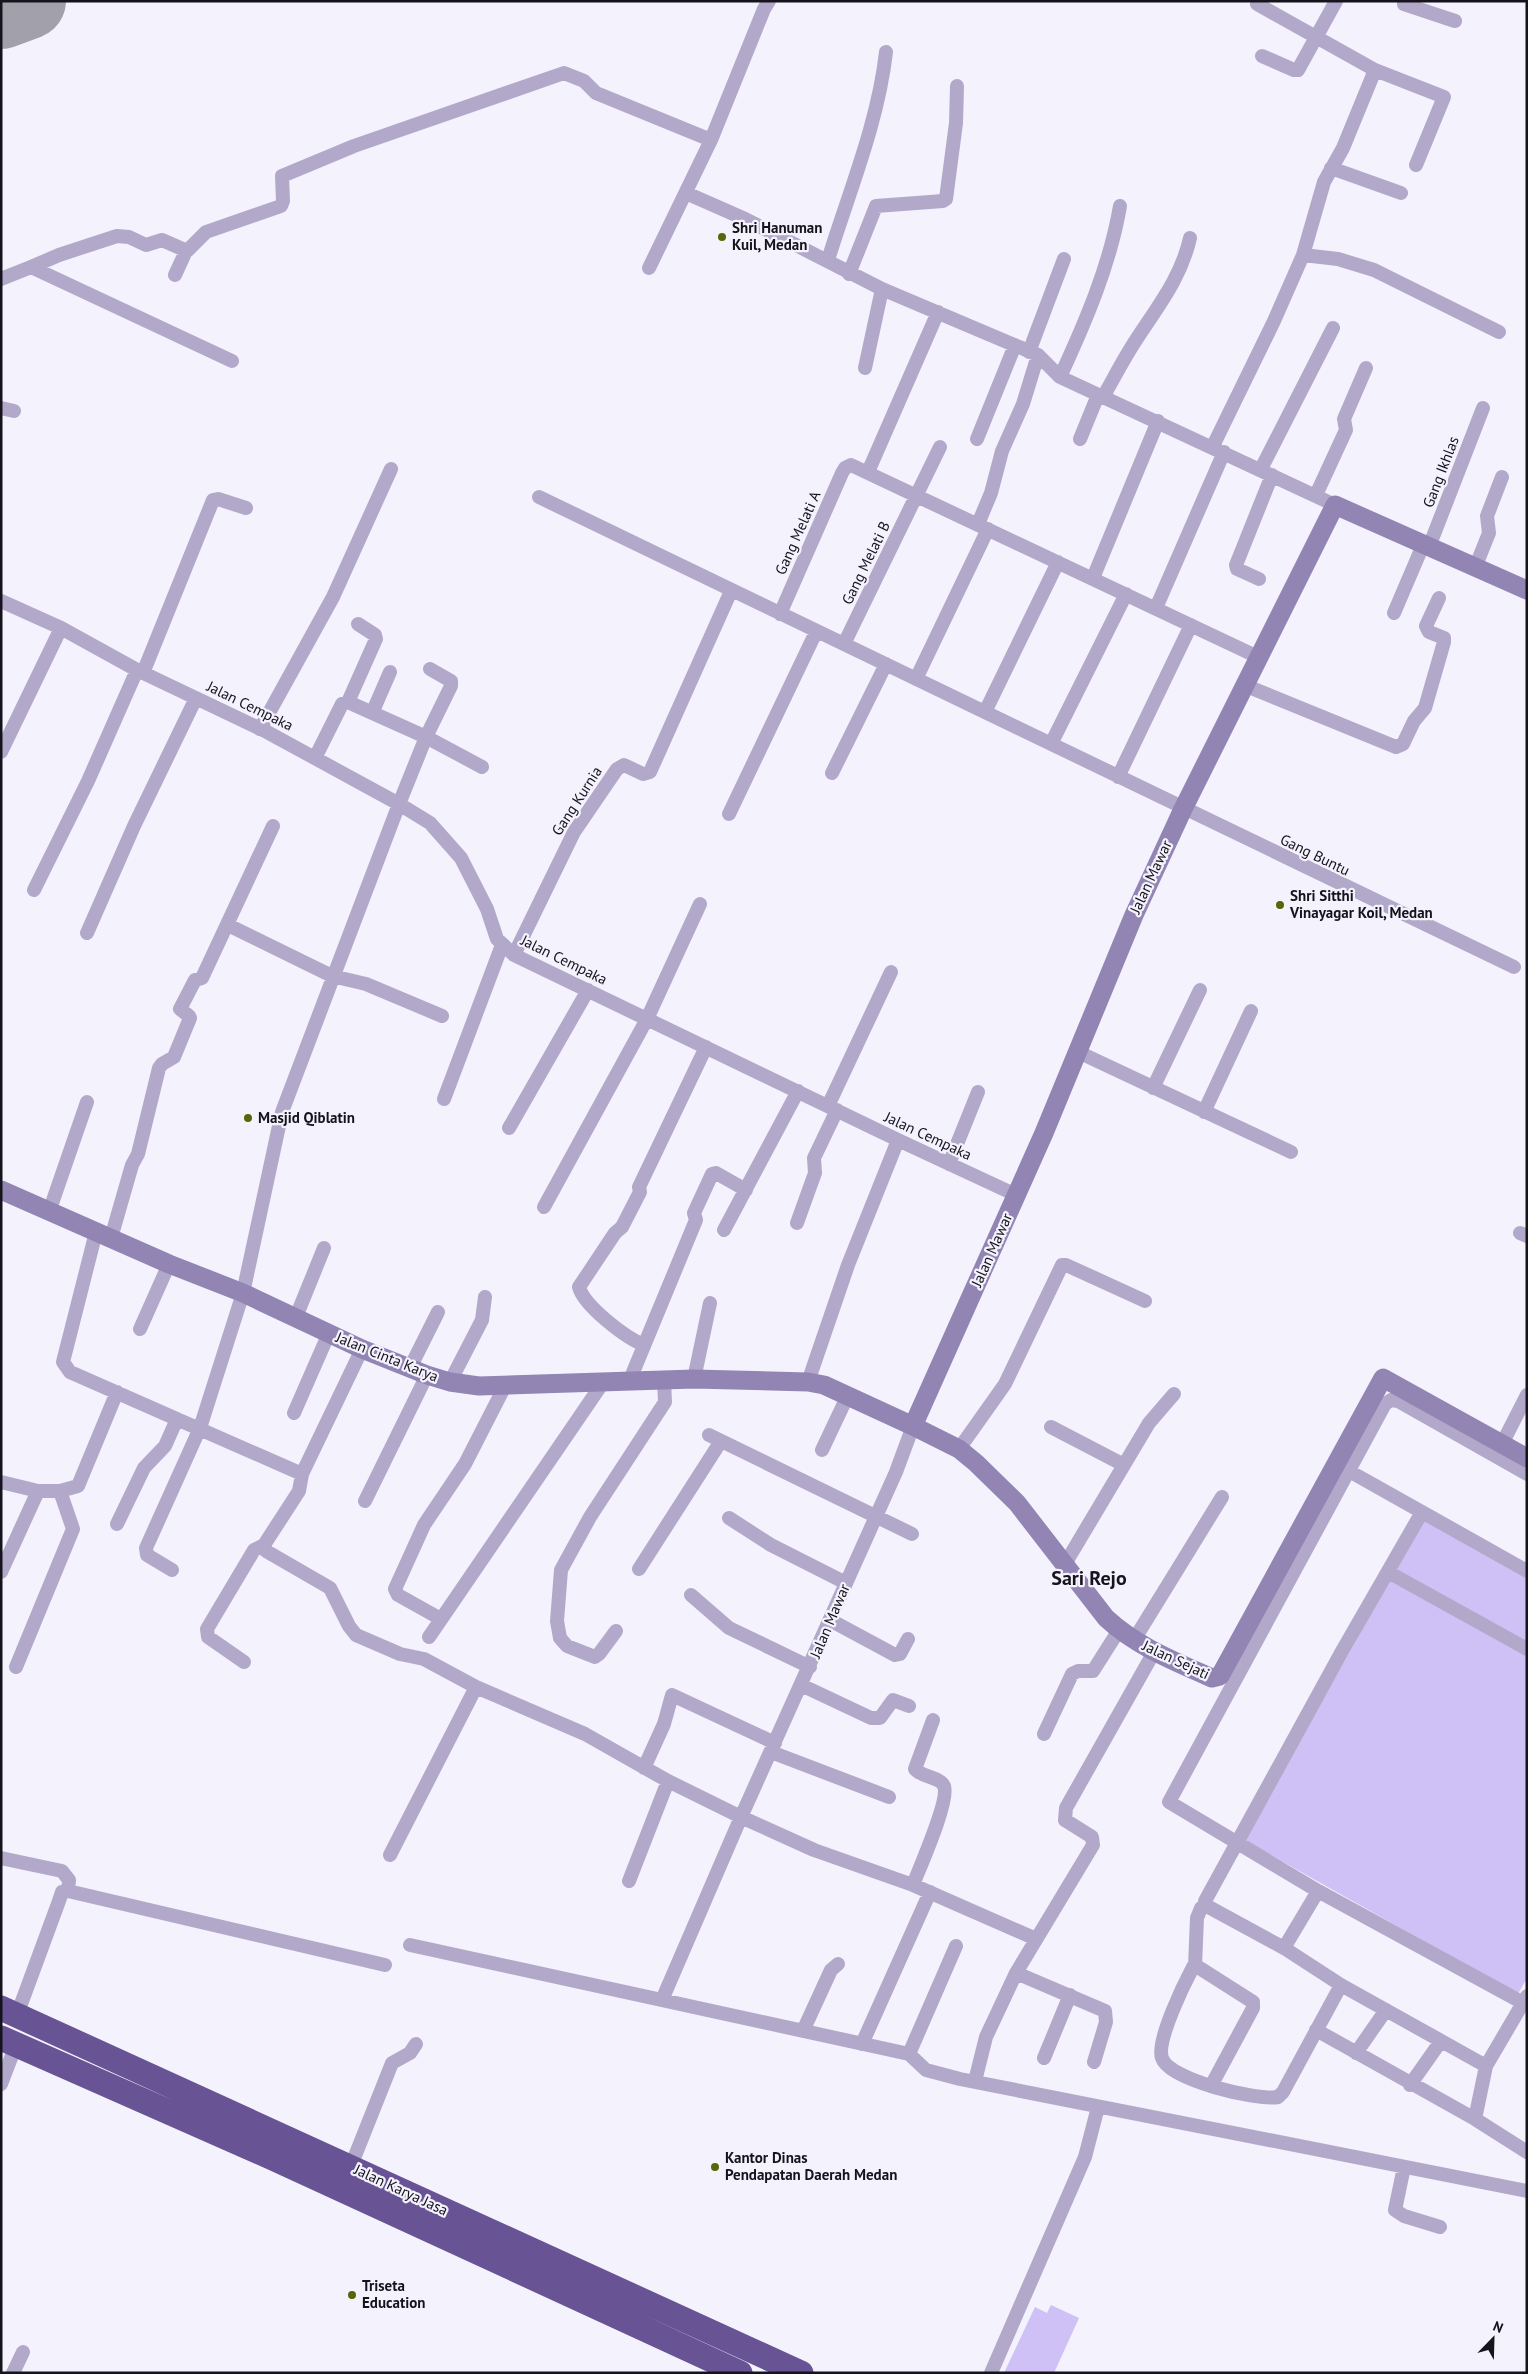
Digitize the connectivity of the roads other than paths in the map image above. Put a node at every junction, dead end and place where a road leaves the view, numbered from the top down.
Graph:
1 (769, 1) edge
2 (1336, 1) edge
3 (1404, 1) edge
4 (1257, 4) dead end
5 (1455, 21) dead end
6 (1316, 36) junction
7 (886, 52) dead end
8 (1262, 56) dead end
9 (1375, 70) junction
10 (957, 86) dead end
11 (712, 140) junction
12 (1416, 165) dead end
13 (1331, 168) junction
14 (686, 192) junction
15 (1401, 193) dead end
16 (1120, 206) dead end
17 (1190, 238) dead end
18 (186, 251) junction
19 (1303, 255) junction
20 (1064, 259) dead end
21 (828, 260) junction
22 (31, 267) junction
23 (649, 268) dead end
24 (849, 274) junction
25 (175, 275) dead end
26 (1, 279) edge
27 (882, 289) junction
28 (938, 312) junction
29 (1334, 328) dead end
30 (1498, 332) dead end
31 (1014, 345) junction
32 (1034, 353) junction
33 (232, 361) dead end
34 (865, 368) dead end
35 (1366, 368) dead end
36 (1060, 377) junction
37 (1101, 396) junction
38 (1483, 408) dead end
39 (1158, 422) junction
40 (977, 438) dead end
41 (1080, 439) dead end
42 (940, 447) dead end
43 (1218, 449) junction
44 (391, 468) dead end
45 (868, 472) junction
46 (1267, 472) junction
47 (1502, 477) dead end
48 (918, 495) junction
49 (1316, 496) junction
50 (539, 497) dead end
51 (1335, 505) junction
52 (246, 508) dead end
53 (983, 526) junction
54 (1426, 546) junction
55 (1058, 562) junction
56 (1475, 568) junction
57 (1093, 578) junction
58 (1259, 579) dead end
59 (1527, 590) edge
60 (731, 591) junction
61 (1126, 594) junction
62 (1439, 598) dead end
63 (1, 601) edge
64 (1156, 608) junction
65 (1394, 612) dead end
66 (780, 614) junction
67 (358, 624) dead end
68 (1191, 625) junction
69 (61, 628) junction
70 (816, 632) junction
71 (844, 644) junction
72 (1258, 656) junction
73 (886, 664) junction
74 (430, 669) dead end
75 (140, 671) junction
76 (390, 672) dead end
77 (916, 679) junction
78 (1244, 685) junction
79 (196, 698) junction
80 (348, 702) junction
81 (373, 712) junction
82 (985, 712) junction
83 (260, 729) junction
84 (426, 737) junction
85 (1051, 744) junction
86 (1, 752) edge
87 (314, 758) junction
88 (482, 768) dead end
89 (832, 774) dead end
90 (1118, 777) junction
91 (399, 804) junction
92 (1183, 808) junction
93 (729, 814) dead end
94 (273, 826) dead end
95 (34, 890) dead end
96 (700, 904) dead end
97 (228, 925) junction
98 (87, 933) dead end
99 (502, 945) junction
100 (514, 955) junction
101 (1514, 967) dead end
102 (891, 972) dead end
103 (332, 976) junction
104 (588, 990) junction
105 (1200, 990) dead end
106 (1251, 1011) dead end
107 (442, 1016) dead end
108 (647, 1019) junction
109 (706, 1047) junction
110 (1076, 1051) junction
111 (1153, 1088) junction
112 (798, 1091) junction
113 (978, 1092) dead end
114 (444, 1099) dead end
115 (88, 1102) dead end
116 (832, 1108) junction
117 (1204, 1112) junction
118 (509, 1128) dead end
119 (898, 1140) junction
120 (1291, 1152) dead end
121 (949, 1164) junction
122 (1, 1190) edge
123 (746, 1190) junction
124 (1016, 1195) junction
125 (544, 1207) dead end
126 (49, 1212) junction
127 (797, 1223) dead end
128 (724, 1230) dead end
129 (104, 1235) junction
130 (324, 1248) dead end
131 (169, 1264) junction
132 (243, 1293) junction
133 (485, 1297) dead end
134 (1145, 1300) dead end
135 (710, 1303) dead end
136 (438, 1312) dead end
137 (296, 1317) junction
138 (140, 1329) dead end
139 (329, 1333) junction
140 (644, 1345) junction
141 (362, 1350) junction
142 (418, 1372) junction
143 (694, 1379) junction
144 (664, 1381) junction
145 (450, 1382) junction
146 (604, 1382) junction
147 (629, 1382) junction
148 (808, 1382) junction
149 (506, 1384) junction
150 (116, 1392) junction
151 (1174, 1394) dead end
152 (848, 1395) junction
153 (1526, 1397) edge
154 (294, 1413) dead end
155 (177, 1419) junction
156 (913, 1426) junction
157 (1051, 1427) dead end
158 (200, 1428) junction
159 (1502, 1444) junction
160 (959, 1449) junction
161 (822, 1450) dead end
162 (1527, 1458) edge
163 (1124, 1465) junction
164 (1349, 1471) junction
165 (302, 1474) junction
166 (1527, 1474) edge
167 (1, 1482) edge
168 (38, 1491) junction
169 (60, 1491) junction
170 (1222, 1497) dead end
171 (365, 1501) dead end
172 (1422, 1512) junction
173 (729, 1518) dead end
174 (874, 1518) junction
175 (117, 1524) dead end
176 (912, 1534) dead end
177 (264, 1545) junction
178 (1065, 1564) junction
179 (640, 1569) dead end
180 (172, 1570) dead end
181 (1527, 1571) edge
182 (1, 1572) edge
183 (1388, 1572) junction
184 (846, 1582) junction
185 (690, 1596) dead end
186 (441, 1619) junction
187 (830, 1620) junction
188 (616, 1631) dead end
189 (1126, 1635) junction
190 (429, 1637) dead end
191 (908, 1639) dead end
192 (1527, 1649) edge
193 (1154, 1652) junction
194 (244, 1662) dead end
195 (16, 1667) dead end
196 (810, 1667) junction
197 (801, 1685) junction
198 (476, 1687) junction
199 (909, 1706) dead end
200 (934, 1720) dead end
201 (1044, 1734) dead end
202 (773, 1747) junction
203 (644, 1768) junction
204 (668, 1781) junction
205 (889, 1796) dead end
206 (741, 1817) junction
207 (1236, 1844) junction
208 (390, 1855) dead end
209 (1, 1858) edge
210 (628, 1881) dead end
211 (913, 1885) junction
212 (68, 1891) junction
213 (1318, 1891) junction
214 (930, 1892) junction
215 (1206, 1905) junction
216 (1036, 1939) junction
217 (410, 1945) dead end
218 (956, 1946) dead end
219 (1284, 1948) junction
220 (838, 1964) dead end
221 (385, 1965) dead end
222 (1195, 1966) junction
223 (1016, 1973) junction
224 (1341, 1985) junction
225 (1070, 1995) junction
226 (662, 2000) junction
227 (1526, 2001) edge
228 (1386, 2010) junction
229 (9, 2011) edge
230 (1316, 2030) junction
231 (803, 2032) junction
232 (1441, 2041) junction
233 (8, 2042) edge
234 (416, 2044) dead end
235 (862, 2044) junction
236 (1356, 2053) junction
237 (909, 2054) junction
238 (1044, 2058) dead end
239 (1094, 2062) dead end
240 (1486, 2066) junction
241 (976, 2082) junction
242 (1, 2084) edge
243 (1410, 2085) junction
244 (1211, 2086) junction
245 (1098, 2107) junction
246 (1475, 2119) junction
247 (1527, 2152) edge
248 (351, 2166) junction
249 (1404, 2167) junction
250 (1527, 2191) edge
251 (1440, 2227) dead end
252 (509, 2252) junction
253 (23, 2352) dead end
254 (13, 2373) edge
255 (740, 2373) edge
256 (802, 2373) edge
257 (991, 2373) edge

1 - 11 street
2 - 6 street
3 - 5 street
4 - 6 street
6 - 8 street
6 - 9 street
7 - 21 street
9 - 12 street
9 - 13 street
10 - 24 street
11 - 14 street
11 - 18 street
13 - 15 street
13 - 19 street
14 - 21 street
14 - 23 street
16 - 36 street
17 - 37 street
18 - 22 street
18 - 25 street
19 - 30 street
19 - 43 street
20 - 32 street
21 - 24 street
22 - 26 street
22 - 33 street
24 - 27 street
27 - 28 street
27 - 34 street
28 - 31 street
28 - 45 street
29 - 46 street
31 - 32 street
31 - 40 street
32 - 36 street
32 - 53 street
35 - 49 street
36 - 37 street
37 - 39 street
37 - 41 street
38 - 54 street, Gang Ikhlas
39 - 43 street
39 - 57 street
42 - 48 street, Gang Melati B
43 - 46 street
43 - 64 street
44 - 83 street
45 - 48 street
45 - 66 street, Gang Melati A
46 - 49 street
46 - 58 street
47 - 56 street
48 - 53 street
48 - 71 street, Gang Melati B
49 - 51 street
50 - 60 street, Gang Buntu
51 - 54 street
51 - 72 street, Jalan Mawar
52 - 75 street
53 - 55 street
53 - 77 street
54 - 56 street
54 - 65 street, Gang Ikhlas
55 - 57 street
55 - 82 street
56 - 59 street
57 - 61 street
60 - 66 street, Gang Buntu
60 - 100 street, Gang Kurnia
61 - 64 street
61 - 85 street
62 - 78 street
63 - 69 street, Jalan Cempaka
64 - 68 street
66 - 70 street, Gang Buntu
67 - 80 street
68 - 72 street
68 - 90 street
69 - 75 street, Jalan Cempaka
69 - 86 street
70 - 71 street, Gang Buntu
70 - 93 street
71 - 73 street, Gang Buntu
72 - 78 street, Jalan Mawar
73 - 77 street, Gang Buntu
73 - 89 street
74 - 84 street
75 - 79 street, Jalan Cempaka
75 - 95 street
76 - 81 street
77 - 82 street, Gang Buntu
78 - 92 street, Jalan Mawar
79 - 83 street, Jalan Cempaka
79 - 98 street
80 - 81 street
80 - 87 street
81 - 84 street
82 - 85 street, Gang Buntu
83 - 87 street, Jalan Cempaka
84 - 88 street
84 - 91 street
85 - 90 street, Gang Buntu
87 - 91 street, Jalan Cempaka
90 - 92 street, Gang Buntu
91 - 99 street, Jalan Cempaka
91 - 103 street
92 - 101 street, Gang Buntu
92 - 110 street, Jalan Mawar
94 - 97 street
96 - 108 street
97 - 103 street
97 - 129 street
99 - 100 street, Jalan Cempaka
99 - 114 street
100 - 104 street, Jalan Cempaka
102 - 116 street
103 - 107 street
103 - 132 street
104 - 108 street, Jalan Cempaka
104 - 118 street
105 - 111 street
106 - 117 street
108 - 109 street, Jalan Cempaka
108 - 125 street
109 - 112 street, Jalan Cempaka
109 - 140 street
110 - 111 street
110 - 124 street, Jalan Mawar
111 - 117 street
112 - 116 street, Jalan Cempaka
112 - 123 street
113 - 121 street
115 - 126 street
116 - 119 street, Jalan Cempaka
116 - 127 street
117 - 120 street
119 - 121 street, Jalan Cempaka
119 - 148 street
121 - 124 street, Jalan Cempaka
122 - 126 street, Jalan Cinta Karya
123 - 128 street
123 - 140 street
124 - 156 street, Jalan Mawar
126 - 129 street, Jalan Cinta Karya
129 - 131 street, Jalan Cinta Karya
129 - 150 street
130 - 137 street
131 - 132 street, Jalan Cinta Karya
131 - 138 street
132 - 137 street, Jalan Cinta Karya
132 - 158 street
133 - 145 street
134 - 160 street
135 - 143 street
136 - 142 street
137 - 139 street, Jalan Cinta Karya
139 - 141 street, Jalan Cinta Karya
139 - 154 street
140 - 147 street
141 - 142 street, Jalan Cinta Karya
141 - 165 street
142 - 145 street, Jalan Cinta Karya
142 - 171 street
143 - 144 street, Jalan Cinta Karya
143 - 148 street, Jalan Cinta Karya
144 - 147 street, Jalan Cinta Karya
144 - 188 street
145 - 149 street, Jalan Cinta Karya
146 - 147 street, Jalan Cinta Karya
146 - 149 street, Jalan Cinta Karya
146 - 186 street
148 - 152 street, Jalan Cinta Karya
149 - 186 street
150 - 155 street
150 - 169 street
151 - 163 street
152 - 156 street, Jalan Cinta Karya
152 - 161 street
153 - 159 street
155 - 158 street
155 - 175 street
156 - 160 street, Jalan Sejati
156 - 174 street, Jalan Mawar
157 - 163 street
158 - 165 street
158 - 180 street
159 - 162 street
159 - 193 street, Jalan Sejati
160 - 178 street, Jalan Sejati
163 - 178 street
164 - 166 street
164 - 172 street
164 - 207 street
165 - 177 street
167 - 168 street
168 - 169 street
168 - 182 street
169 - 195 street
170 - 189 street
172 - 181 street
172 - 183 street
173 - 184 street
174 - 176 street
174 - 179 street
174 - 184 street, Jalan Mawar
177 - 194 street
177 - 198 street
178 - 189 street, Jalan Sejati
183 - 192 street
183 - 207 street
184 - 187 street, Jalan Mawar
185 - 196 street
186 - 190 street
187 - 191 street
187 - 196 street, Jalan Mawar
189 - 193 street, Jalan Sejati
189 - 201 street
193 - 216 street
196 - 197 street, Jalan Mawar
197 - 199 street
197 - 202 street, Jalan Mawar
198 - 203 street
198 - 208 street
200 - 211 street
202 - 203 street
202 - 205 street
202 - 206 street, Jalan Mawar
203 - 204 street
204 - 206 street
204 - 210 street
206 - 211 street
206 - 226 street, Jalan Mawar
207 - 213 street
207 - 215 street
209 - 212 street
211 - 214 street
212 - 221 street
212 - 229 street
213 - 219 street
213 - 227 street
214 - 216 street
214 - 235 street
215 - 219 street
215 - 222 street
216 - 223 street
217 - 226 street
218 - 237 street
219 - 224 street
220 - 231 street
222 - 244 street
222 - 244 street
223 - 225 street
223 - 241 street
224 - 228 street
224 - 230 street
225 - 238 street
225 - 239 street
226 - 231 street
227 - 240 street
228 - 232 street
228 - 236 street
229 - 248 highway, Jalan Karya Jasa
230 - 236 street
230 - 244 street
231 - 235 street
232 - 240 street
232 - 243 street
233 - 242 street
233 - 252 highway, Jalan Karya Jasa
234 - 248 street
235 - 237 street
236 - 243 street
237 - 241 street
240 - 246 street
241 - 245 street
243 - 246 street
245 - 249 street
245 - 257 street
246 - 247 street
248 - 252 highway, Jalan Karya Jasa
249 - 250 street
249 - 251 street
252 - 255 highway, Jalan Karya Jasa
252 - 256 highway, Jalan Karya Jasa
253 - 254 street

